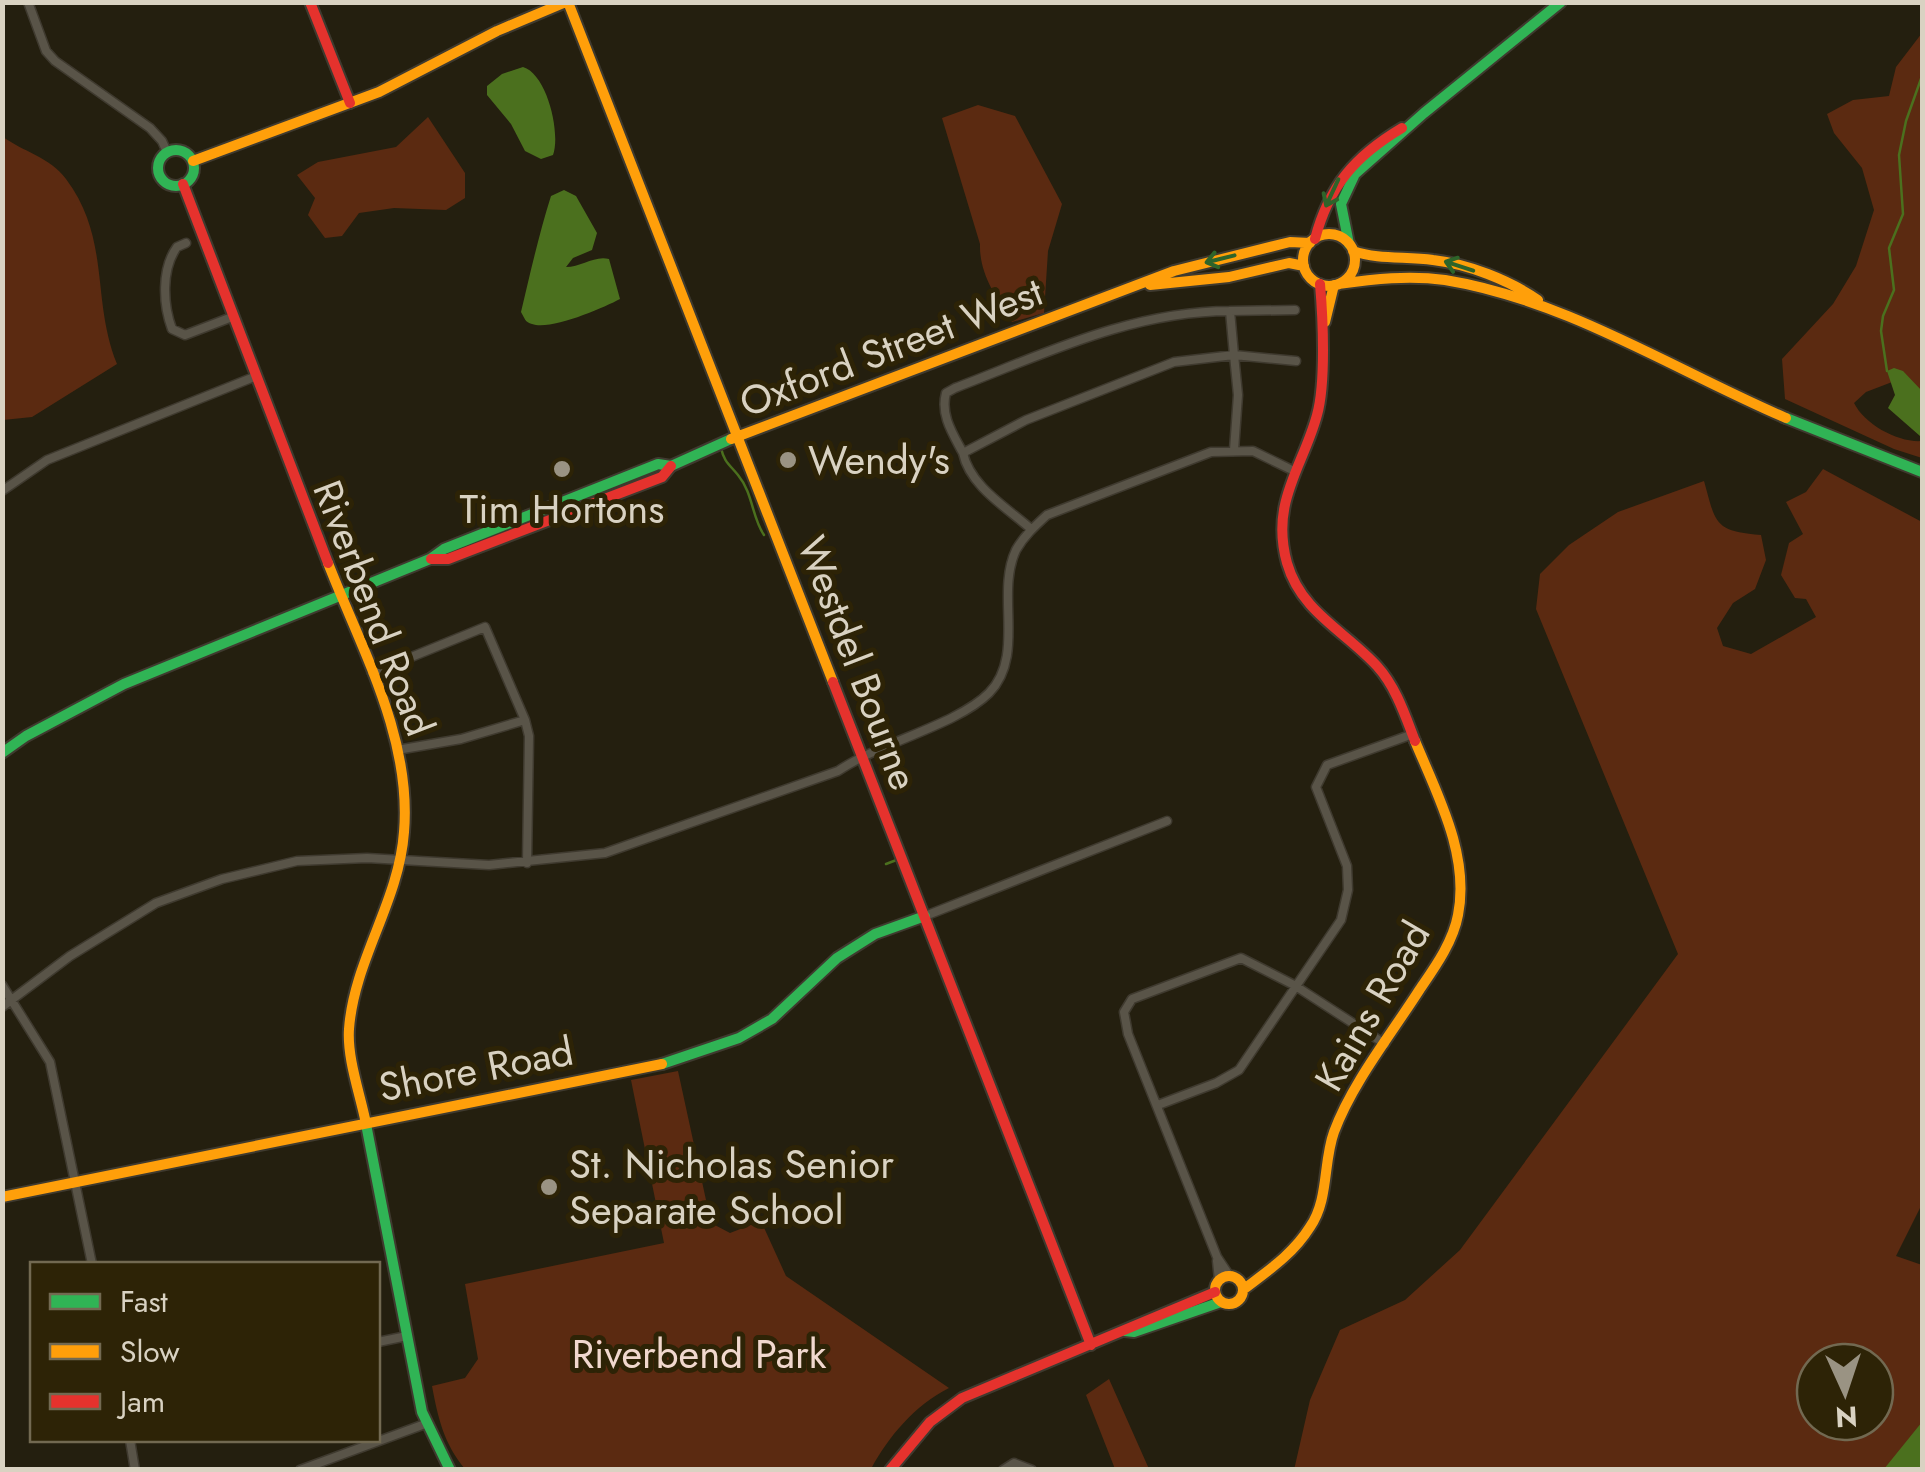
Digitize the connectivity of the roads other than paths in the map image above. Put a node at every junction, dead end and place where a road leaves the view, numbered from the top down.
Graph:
1 (28, 2) edge
2 (310, 2) edge
3 (567, 2) edge
4 (1558, 4) edge
5 (350, 103) junction
6 (1421, 118) junction
7 (167, 152) junction
8 (193, 162) junction
9 (183, 184) junction
10 (1313, 241) junction
11 (186, 243) dead end
12 (1351, 247) junction
13 (1304, 266) junction
14 (1320, 284) junction
15 (1336, 285) junction
16 (1134, 287) junction
17 (1546, 306) junction
18 (1295, 310) dead end
19 (1230, 311) junction
20 (232, 317) junction
21 (1324, 324) junction
22 (1234, 355) junction
23 (1296, 361) dead end
24 (254, 377) junction
25 (738, 436) junction
26 (1234, 450) junction
27 (963, 453) junction
28 (1292, 470) junction
29 (1922, 472) edge
30 (2, 491) edge
31 (1031, 530) junction
32 (340, 594) junction
33 (372, 673) junction
34 (525, 720) junction
35 (1413, 734) junction
36 (397, 750) junction
37 (2, 751) edge
38 (861, 755) junction
39 (1167, 821) dead end
40 (400, 862) junction
41 (527, 864) junction
42 (925, 916) junction
43 (2, 985) edge
44 (1294, 985) junction
45 (12, 1001) junction
46 (2, 1007) edge
47 (1385, 1044) junction
48 (1158, 1105) junction
49 (364, 1121) junction
50 (73, 1184) junction
51 (2, 1196) edge
52 (92, 1262) edge
53 (1228, 1286) junction
54 (407, 1336) junction
55 (380, 1342) edge
56 (1092, 1344) junction
57 (425, 1424) junction
58 (380, 1441) edge
59 (130, 1442) edge
60 (376, 1442) edge
61 (135, 1470) edge
62 (300, 1470) edge
63 (450, 1470) edge
64 (890, 1470) edge
65 (1003, 1470) edge
66 (1032, 1470) edge

1 - 7 street
2 - 5 street
3 - 5 street
3 - 25 street, Westdel Bourne
4 - 6 street
5 - 8 street
6 -> 10 street
6 - 12 street
7 - 8 street
7 - 9 street
8 - 9 street
9 - 20 street, Riverbend Road
10 - 12 street
10 - 13 street
10 -> 16 street, Oxford Street West
11 - 20 street
12 - 15 street
17 -> 12 street
13 - 14 street
13 - 16 street, Oxford Street West
14 - 15 street
14 - 21 street, Kains Road
15 - 17 street
15 - 21 street, Kains Road
16 - 25 street, Oxford Street West
17 - 29 street
18 - 19 street
19 - 22 street
19 - 27 street
20 - 24 street, Riverbend Road
21 - 28 street, Kains Road
22 - 23 street
22 - 26 street
22 - 27 street
24 - 30 street
24 - 32 street, Riverbend Road
25 - 32 street, Oxford Street West
25 - 38 street, Westdel Bourne
26 - 28 street
26 - 31 street
27 - 31 street
28 - 35 street, Kains Road
31 - 38 street
32 - 33 street, Riverbend Road
32 - 37 street, Oxford Street West
33 - 34 street
33 - 36 street, Riverbend Road
34 - 36 street
34 - 41 street
35 - 44 street
35 - 47 street, Kains Road
36 - 40 street, Riverbend Road
38 - 41 street
38 - 42 street, Westdel Bourne
39 - 42 street
40 - 41 street
40 - 45 street
40 - 49 street, Riverbend Road
42 - 49 street, Shore Road
42 - 56 street, Westdel Bourne
43 - 45 street
44 - 47 street
44 - 48 street
44 - 48 street
45 - 46 street
45 - 50 street
47 - 53 street, Kains Road
48 - 53 street
49 - 50 street, Shore Road
49 - 54 street, Riverbend Road
50 - 51 street, Shore Road
50 - 52 street
53 - 56 street, Kains Road
54 - 55 street
54 - 57 street, Riverbend Road
56 - 64 street, Kains Road
57 - 58 street
57 - 63 street, Riverbend Road
59 - 61 street
60 - 62 street
65 - 66 street

